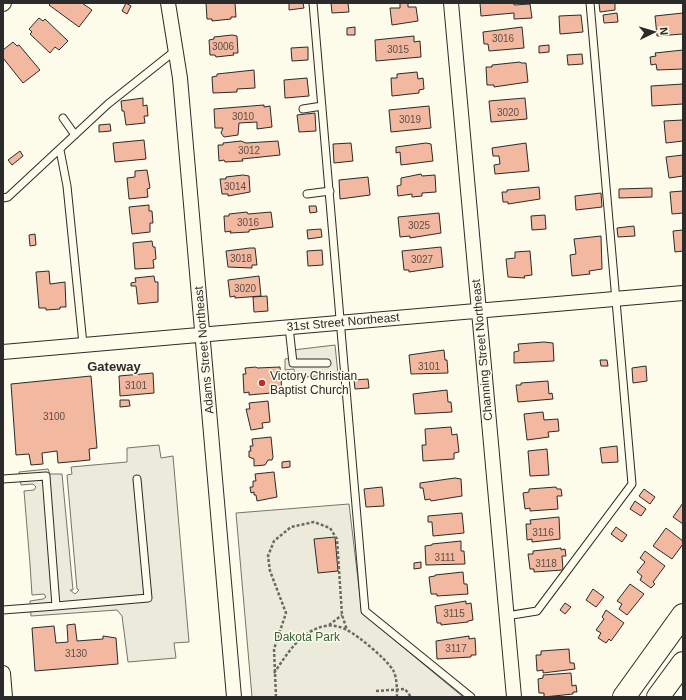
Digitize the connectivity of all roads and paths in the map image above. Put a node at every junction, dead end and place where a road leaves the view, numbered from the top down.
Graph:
1 (168, 3) edge
2 (314, 3) edge
3 (451, 3) edge
4 (590, 3) edge
5 (176, 50) junction
6 (322, 106) junction
7 (303, 109) dead end
8 (63, 118) dead end
9 (75, 135) junction
10 (60, 150) junction
11 (330, 191) junction
12 (307, 194) dead end
13 (3, 198) edge
14 (683, 293) edge
15 (616, 299) junction
16 (479, 310) junction
17 (341, 322) junction
18 (288, 327) junction
19 (202, 334) junction
20 (82, 344) junction
21 (3, 352) edge
22 (327, 363) dead end
23 (3, 479) edge
24 (137, 479) dead end
25 (56, 606) junction
26 (3, 610) edge
27 (342, 615) junction
28 (506, 616) junction
29 (683, 616) edge
30 (329, 625) junction
31 (347, 630) junction
32 (683, 663) edge
33 (3, 673) edge
34 (274, 674) junction
35 (397, 689) junction
36 (376, 690) dead end
37 (5, 697) edge
38 (234, 697) edge
39 (276, 697) edge
40 (397, 697) edge
41 (411, 697) edge
42 (471, 697) edge
43 (514, 697) edge
44 (624, 697) edge
45 (658, 697) edge

1 - 5 street, Adams Street Northeast
2 - 6 lane
3 - 16 street, Channing Street Northeast
4 - 15 lane
5 - 9 lane
5 - 19 street, Adams Street Northeast
6 - 7 lane
6 - 11 lane
8 - 9 lane
9 - 10 lane
10 - 13 lane
10 - 20 lane
11 - 12 lane
11 - 17 lane
14 - 15 street, 31st Street Northeast
15 - 16 street, 31st Street Northeast
15 - 28 lane
16 - 17 street, 31st Street Northeast
16 - 28 street, Channing Street Northeast
17 - 18 street, 31st Street Northeast
17 - 42 lane
18 - 19 street, 31st Street Northeast
18 - 22 lane
19 - 20 street, 31st Street Northeast
19 - 38 street, Adams Street Northeast
20 - 21 street, 31st Street Northeast
23 - 25 lane
24 - 25 lane
25 - 26 lane
27 - 30 path
27 - 31 path
27 - 34 path
28 - 43 street, Channing Street Northeast
29 - 44 main road
30 - 31 path
30 - 34 path
31 - 35 path
32 - 45 main road
33 - 37 street
34 - 39 path
35 - 36 path
35 - 40 path
35 - 41 path

